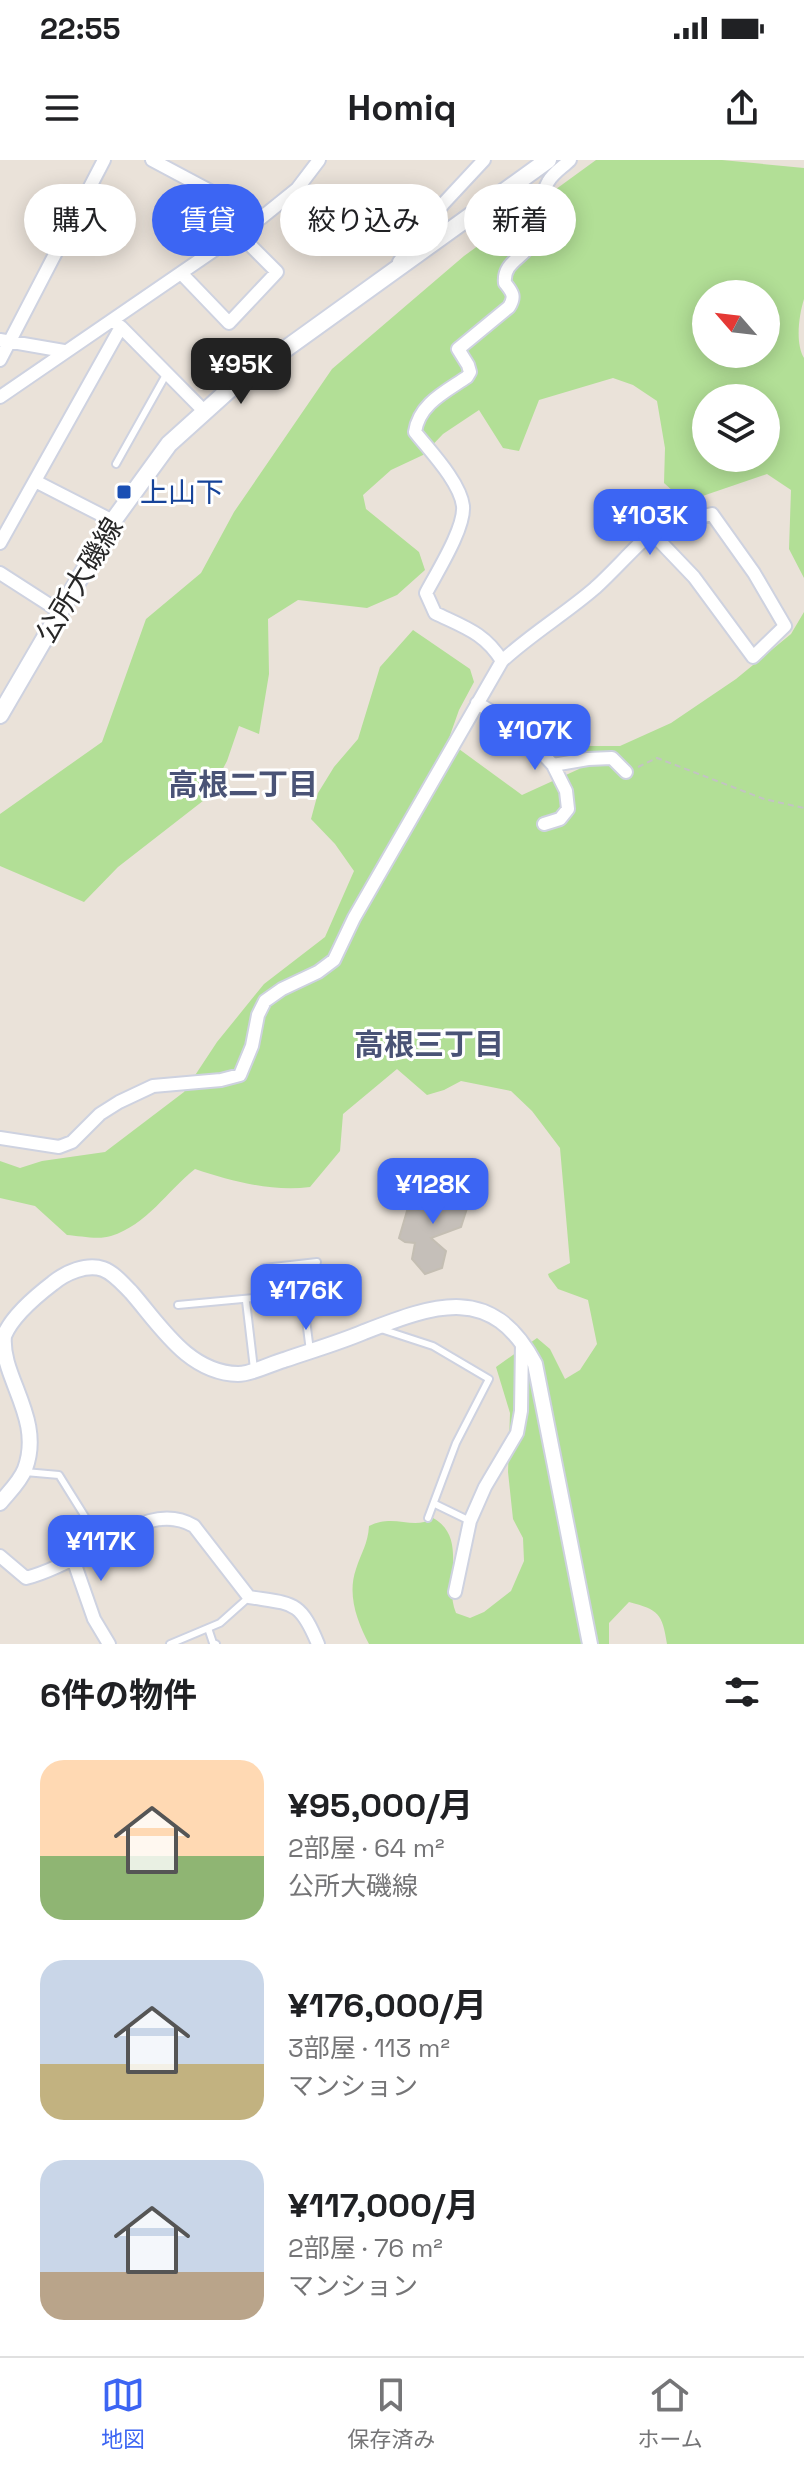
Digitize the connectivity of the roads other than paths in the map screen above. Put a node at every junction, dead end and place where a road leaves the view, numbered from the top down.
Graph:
1 (104, 160) edge
2 (152, 160) edge
3 (319, 160) edge
4 (484, 160) edge
5 (548, 160) edge
6 (570, 160) edge
7 (197, 184) edge
8 (448, 199) edge
9 (264, 216) edge
10 (205, 256) edge
11 (261, 256) edge
12 (404, 256) edge
13 (181, 273) junction
14 (390, 274) junction
15 (117, 324) junction
16 (4, 341) edge
17 (64, 351) junction
18 (0, 360) edge
19 (167, 373) junction
20 (0, 397) edge
21 (204, 411) junction
22 (116, 464) dead end
23 (35, 481) junction
24 (113, 521) junction
25 (651, 532) junction
26 (0, 543) edge
27 (0, 573) edge
28 (59, 611) junction
29 (502, 661) junction
30 (477, 703) junction
31 (0, 715) edge
32 (553, 765) junction
33 (626, 772) road end
34 (544, 824) dead end
35 (0, 1138) edge
36 (317, 1262) dead end
37 (299, 1265) junction
38 (246, 1301) junction
39 (178, 1305) dead end
40 (377, 1327) junction
41 (522, 1343) junction
42 (310, 1351) junction
43 (254, 1370) junction
44 (24, 1472) junction
45 (0, 1503) edge
46 (435, 1504) junction
47 (428, 1518) dead end
48 (470, 1521) junction
49 (94, 1531) dead end
50 (0, 1556) edge
51 (73, 1559) junction
52 (455, 1592) dead end
53 (249, 1597) junction
54 (208, 1628) junction
55 (109, 1644) edge
56 (170, 1644) edge
57 (216, 1644) edge
58 (318, 1644) edge
59 (590, 1644) edge

1 - 16 street
2 - 7 street
3 - 9 street
4 - 8 street
5 - 14 main road, 公所大磯線
6 - 29 street
10 - 13 street
11 - 13 street
12 - 14 street
13 - 15 street
14 - 21 main road, 公所大磯線
15 - 17 street
15 - 19 street
15 - 23 street
16 - 17 street
16 - 18 street
17 - 20 street
19 - 21 street
19 - 22 lane
21 - 24 main road, 公所大磯線
23 - 24 street
23 - 26 street
24 - 28 main road, 公所大磯線
25 - 25 street
25 - 29 street
27 - 28 street
28 - 31 main road, 公所大磯線
29 - 30 street
30 - 32 street
30 - 35 street
32 - 33 street
32 - 34 street
36 - 37 lane
37 - 38 lane
37 - 42 lane
38 - 39 lane
38 - 43 lane
40 - 41 street
40 - 42 street
40 - 46 lane
41 - 48 street
41 - 59 street
42 - 43 street
43 - 44 street
44 - 45 street
44 - 49 lane
46 - 47 lane
46 - 48 lane
48 - 52 street
50 - 51 street
51 - 53 street
51 - 55 street
53 - 54 lane
53 - 58 street
54 - 56 lane
54 - 57 lane

